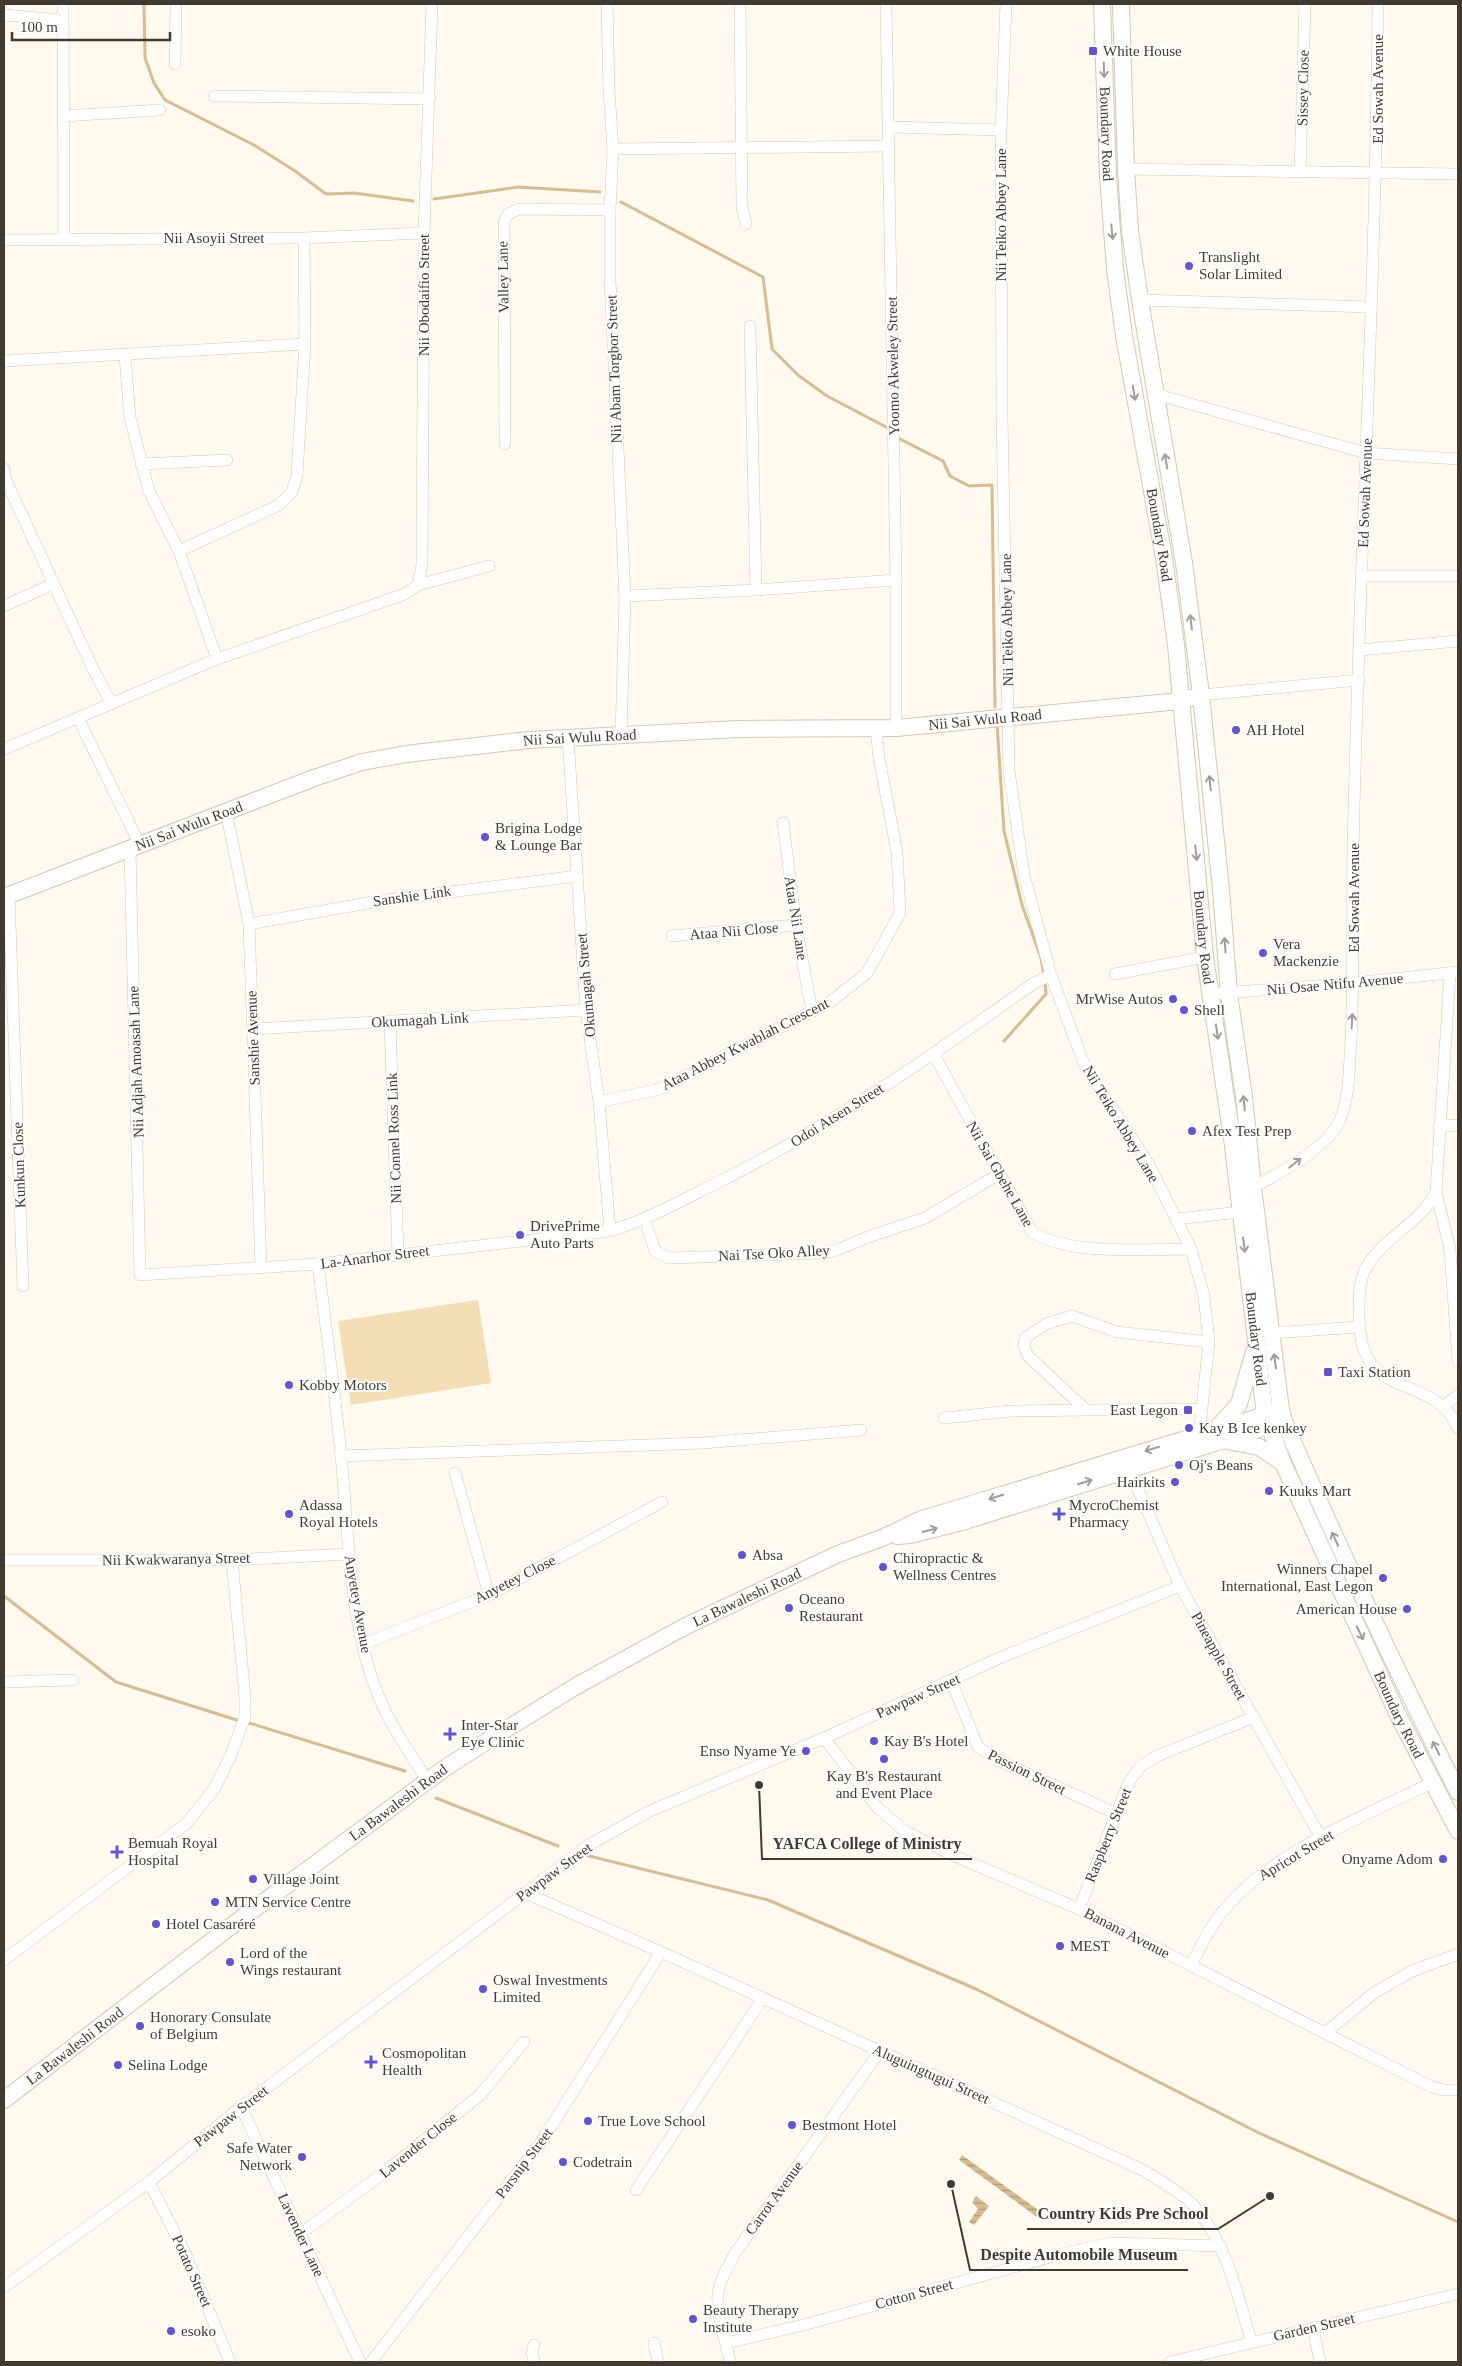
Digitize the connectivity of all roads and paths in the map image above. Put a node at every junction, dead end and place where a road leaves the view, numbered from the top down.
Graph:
1 (63, 4) edge
2 (176, 4) edge
3 (432, 4) edge
4 (607, 4) edge
5 (740, 4) edge
6 (886, 4) edge
7 (1006, 4) edge
8 (1102, 4) edge
9 (1121, 4) edge
10 (1305, 4) edge
11 (1378, 4) edge
12 (4, 15) edge
13 (62, 20) junction
14 (175, 64) dead end
15 (214, 96) dead end
16 (430, 99) junction
17 (160, 110) dead end
18 (63, 116) junction
19 (890, 127) junction
20 (1001, 130) junction
21 (889, 146) junction
22 (741, 147) junction
23 (613, 149) junction
24 (1126, 169) junction
25 (1300, 172) junction
26 (1377, 173) junction
27 (1458, 174) edge
28 (610, 210) junction
29 (746, 224) dead end
30 (424, 233) junction
31 (64, 238) junction
32 (304, 238) junction
33 (4, 240) edge
34 (1140, 300) junction
35 (1370, 307) junction
36 (750, 326) dead end
37 (306, 344) junction
38 (125, 355) junction
39 (4, 361) edge
40 (1155, 394) junction
41 (505, 444) dead end
42 (1366, 453) junction
43 (1458, 459) edge
44 (228, 460) dead end
45 (142, 464) junction
46 (4, 475) edge
47 (179, 551) junction
48 (489, 566) dead end
49 (1362, 576) junction
50 (1458, 576) edge
51 (896, 580) junction
52 (53, 584) junction
53 (418, 585) junction
54 (756, 590) junction
55 (624, 596) junction
56 (4, 606) edge
57 (1458, 641) edge
58 (1360, 650) junction
59 (217, 659) junction
60 (1359, 680) junction
61 (1201, 695) junction
62 (1180, 700) junction
63 (111, 703) junction
64 (1010, 717) junction
65 (78, 718) junction
66 (876, 728) junction
67 (896, 728) junction
68 (621, 735) junction
69 (568, 738) junction
70 (4, 749) edge
71 (226, 811) junction
72 (783, 824) dead end
73 (135, 846) junction
74 (577, 876) junction
75 (7, 896) edge
76 (249, 924) junction
77 (796, 925) junction
78 (672, 936) dead end
79 (1205, 957) junction
80 (1454, 973) edge
81 (1115, 974) dead end
82 (1049, 976) junction
83 (1354, 983) junction
84 (1211, 994) junction
85 (1229, 994) junction
86 (586, 1010) junction
87 (812, 1012) junction
88 (390, 1022) junction
89 (253, 1029) junction
90 (934, 1055) junction
91 (599, 1102) junction
92 (1458, 1125) edge
93 (1439, 1126) junction
94 (999, 1174) junction
95 (1253, 1186) junction
96 (1436, 1192) junction
97 (1240, 1212) junction
98 (1176, 1219) junction
99 (645, 1220) junction
100 (610, 1231) junction
101 (1191, 1249) junction
102 (398, 1254) junction
103 (318, 1264) junction
104 (261, 1267) junction
105 (140, 1275) joint
106 (23, 1286) dead end
107 (1359, 1327) junction
108 (1271, 1333) junction
109 (1208, 1342) junction
110 (1257, 1342) junction
111 (1458, 1361) edge
112 (1458, 1394) edge
113 (1444, 1406) junction
114 (1201, 1408) junction
115 (1086, 1410) junction
116 (1283, 1415) junction
117 (944, 1418) dead end
118 (1266, 1421) junction
119 (1458, 1428) edge
120 (861, 1430) dead end
121 (1199, 1435) junction
122 (1220, 1435) junction
123 (341, 1456) junction
124 (1283, 1462) junction
125 (1129, 1469) junction
126 (455, 1473) dead end
127 (662, 1502) dead end
128 (882, 1538) junction
129 (348, 1554) junction
130 (4, 1560) edge
131 (232, 1560) junction
132 (1180, 1586) junction
133 (489, 1595) junction
134 (363, 1644) junction
135 (73, 1680) dead end
136 (951, 1680) junction
137 (4, 1682) edge
138 (1254, 1717) junction
139 (824, 1738) junction
140 (427, 1780) junction
141 (1433, 1782) junction
142 (1458, 1792) edge
143 (1115, 1813) junction
144 (1458, 1831) edge
145 (1321, 1838) junction
146 (525, 1893) junction
147 (1079, 1909) junction
148 (661, 1952) junction
149 (1458, 1954) edge
150 (4, 1960) edge
151 (1191, 1965) junction
152 (763, 1998) junction
153 (1325, 2033) junction
154 (524, 2042) dead end
155 (880, 2051) junction
156 (1458, 2090) edge
157 (4, 2100) edge
158 (241, 2107) junction
159 (149, 2182) junction
160 (636, 2190) dead end
161 (300, 2234) junction
162 (1221, 2246) junction
163 (4, 2287) edge
164 (1458, 2294) edge
165 (1313, 2328) junction
166 (1251, 2341) junction
167 (726, 2343) junction
168 (654, 2344) dead end
169 (534, 2345) dead end
170 (230, 2362) edge
171 (360, 2362) edge
172 (371, 2362) edge
173 (534, 2362) edge
174 (658, 2362) edge
175 (730, 2362) edge
176 (1170, 2362) edge
177 (1320, 2362) edge

1 - 13 street
2 - 14 street
3 - 16 street, Nii Obodaifio Street
4 - 23 street, Nii Abam Torgbor Street
5 - 22 street
6 - 19 street, Yoomo Akweley Street
7 - 20 street, Nii Teiko Abbey Lane
8 -> 62 main road, Boundary Road
9 - 24 main road, Boundary Road
10 - 25 street, Sissey Close
11 - 26 street, Ed Sowah Avenue
12 - 13 street
13 - 18 street
15 - 16 street
16 - 30 street, Nii Obodaifio Street
17 - 18 street
18 - 31 street
19 - 20 street
19 - 21 street, Yoomo Akweley Street
20 - 64 street, Nii Teiko Abbey Lane
21 - 22 street
21 - 51 street, Yoomo Akweley Street
22 - 23 street
22 - 29 street
23 - 28 street, Nii Abam Torgbor Street
24 - 25 street
24 - 34 main road, Boundary Road
25 - 26 street
26 - 27 street
26 - 35 street, Ed Sowah Avenue
28 - 41 street, Valley Lane
28 - 55 street, Nii Abam Torgbor Street
30 - 32 street, Nii Asoyii Street
30 - 53 street, Nii Obodaifio Street
31 - 32 street, Nii Asoyii Street
31 - 33 street, Nii Asoyii Street
32 - 37 street
34 - 35 street
34 - 40 main road, Boundary Road
35 - 42 street, Ed Sowah Avenue
36 - 54 street
37 - 38 street
37 - 47 street
38 - 39 street
38 - 45 street
40 - 42 street
61 -> 40 main road, Boundary Road
42 - 43 street
42 - 49 street, Ed Sowah Avenue
44 - 45 street
45 - 47 street
46 - 52 street
47 - 59 street
48 - 53 street
49 - 50 street
49 - 58 street, Ed Sowah Avenue
51 - 54 street
51 - 67 street, Yoomo Akweley Street
52 - 56 street
52 - 63 street
53 - 59 street
54 - 55 street
55 - 68 street, Nii Abam Torgbor Street
57 - 58 street
58 - 60 street, Ed Sowah Avenue
59 - 63 street
60 - 61 street
60 - 83 street, Ed Sowah Avenue
61 - 62 main road, Nii Sai Wulu Road
85 -> 61 main road, Boundary Road
62 - 64 main road, Nii Sai Wulu Road
62 -> 79 main road, Boundary Road
63 - 65 street
64 - 67 main road, Nii Sai Wulu Road
64 - 82 street, Nii Teiko Abbey Lane
65 - 70 street
65 - 73 street
66 - 67 main road, Nii Sai Wulu Road
66 - 68 main road, Nii Sai Wulu Road
66 - 87 street, Ataa Abbey Kwablah Crescent
68 - 69 main road, Nii Sai Wulu Road
69 - 71 main road, Nii Sai Wulu Road
69 - 74 street, Okumagah Street
71 - 73 main road, Nii Sai Wulu Road
71 - 76 street, Sanshie Avenue
72 - 77 street, Ataa Nii Lane
73 - 75 main road, Nii Sai Wulu Road
73 - 105 street, Nii Adjah Amoasah Lane
74 - 76 street, Sanshie Link
74 - 86 street, Okumagah Street
75 - 106 street, Kunkun Close
76 - 89 street, Sanshie Avenue
77 - 78 street, Ataa Nii Close
77 - 87 street, Ataa Nii Lane
79 - 81 street
79 - 84 main road, Boundary Road
80 - 83 street, Nii Osae Ntifu Avenue
80 - 93 street
82 - 90 street, Odoi Atsen Street
82 - 98 street, Nii Teiko Abbey Lane
83 - 85 street, Nii Osae Ntifu Avenue
95 -> 83 street, Ed Sowah Avenue
84 - 85 street, Nii Osae Ntifu Avenue
84 -> 97 main road, Boundary Road
95 -> 85 main road, Boundary Road
86 - 88 street, Okumagah Link
86 - 91 street, Okumagah Street
87 - 91 street, Ataa Abbey Kwablah Crescent
88 - 89 street, Okumagah Link
88 - 102 street, Nii Connel Ross Link
89 - 104 street, Sanshie Avenue
90 - 94 street, Nii Sai Gbehe Lane
90 - 99 street, Odoi Atsen Street
91 - 100 street, Okumagah Street
92 - 93 street
93 - 96 street
94 - 99 street, Nai Tse Oko Alley
94 - 101 street, Nii Sai Gbehe Lane
95 - 108 main road, Boundary Road
96 - 107 street
96 - 111 street
97 - 98 street
97 -> 110 main road, Boundary Road
98 - 101 street, Nii Teiko Abbey Lane
99 - 100 street, Odoi Atsen Street
100 - 102 street, La-Anarhor Street
101 - 109 street, Nii Teiko Abbey Lane
102 - 103 street, La-Anarhor Street
103 - 104 street, La-Anarhor Street
103 - 123 street, Anyetey Avenue
104 - 105 street, La-Anarhor Street
107 - 108 street
107 - 113 street
116 -> 108 main road, Boundary Road
109 - 114 street, Nii Teiko Abbey Lane
109 - 115 street
110 - 118 main road, Boundary Road
110 - 122 main road
112 - 113 street
113 - 119 street
114 - 115 street
114 - 121 street, Nii Teiko Abbey Lane
115 - 117 street
116 - 118 main road, La Bawaleshi Road
142 -> 116 main road, Boundary Road
118 - 122 main road, La Bawaleshi Road
118 - 124 main road, Boundary Road
120 - 123 street
121 - 122 main road, La Bawaleshi Road
121 -> 128 main road, La Bawaleshi Road
122 - 124 main road
122 - 125 main road, La Bawaleshi Road
123 - 129 street, Anyetey Avenue
124 -> 141 main road, Boundary Road
128 -> 125 main road, La Bawaleshi Road
125 - 132 street, Pineapple Street
126 - 133 street
127 - 133 street, Anyetey Close
128 - 140 main road, La Bawaleshi Road
129 - 131 street, Nii Kwakwaranya Street
129 - 134 street, Anyetey Avenue
130 - 131 street, Nii Kwakwaranya Street
131 - 150 street
132 - 136 street, Pawpaw Street
132 - 138 street, Pineapple Street
133 - 134 street, Anyetey Close
134 - 140 street, Anyetey Avenue
135 - 137 street
136 - 139 street, Pawpaw Street
136 - 143 street, Passion Street
138 - 143 street, Raspberry Street
138 - 145 street, Pineapple Street
139 - 146 street, Pawpaw Street
139 - 147 street, Banana Avenue
140 - 157 main road, La Bawaleshi Road
141 - 144 main road, Boundary Road
141 - 145 street, Apricot Street
143 - 147 street, Raspberry Street
145 - 151 street, Apricot Street
146 - 148 street, Aluguingtugui Street
146 - 158 street, Pawpaw Street
147 - 151 street, Banana Avenue
148 - 152 street, Aluguingtugui Street
148 - 172 street, Parsnip Street
149 - 153 street
151 - 153 street, Banana Avenue
152 - 155 street, Aluguingtugui Street
152 - 160 street
153 - 156 street, Banana Avenue
154 - 161 street, Lavender Close
155 - 162 street, Aluguingtugui Street
155 - 167 street, Carrot Avenue
158 - 159 street, Pawpaw Street
158 - 161 street, Lavender Lane
159 - 163 street, Pawpaw Street
159 - 170 street, Potato Street
161 - 171 street, Lavender Lane
162 - 166 street, Aluguingtugui Street
162 - 167 street, Cotton Street
164 - 165 street, Garden Street
165 - 166 street, Garden Street
165 - 177 street
166 - 176 street, Garden Street
167 - 175 street, Carrot Avenue
168 - 174 street
169 - 173 street

